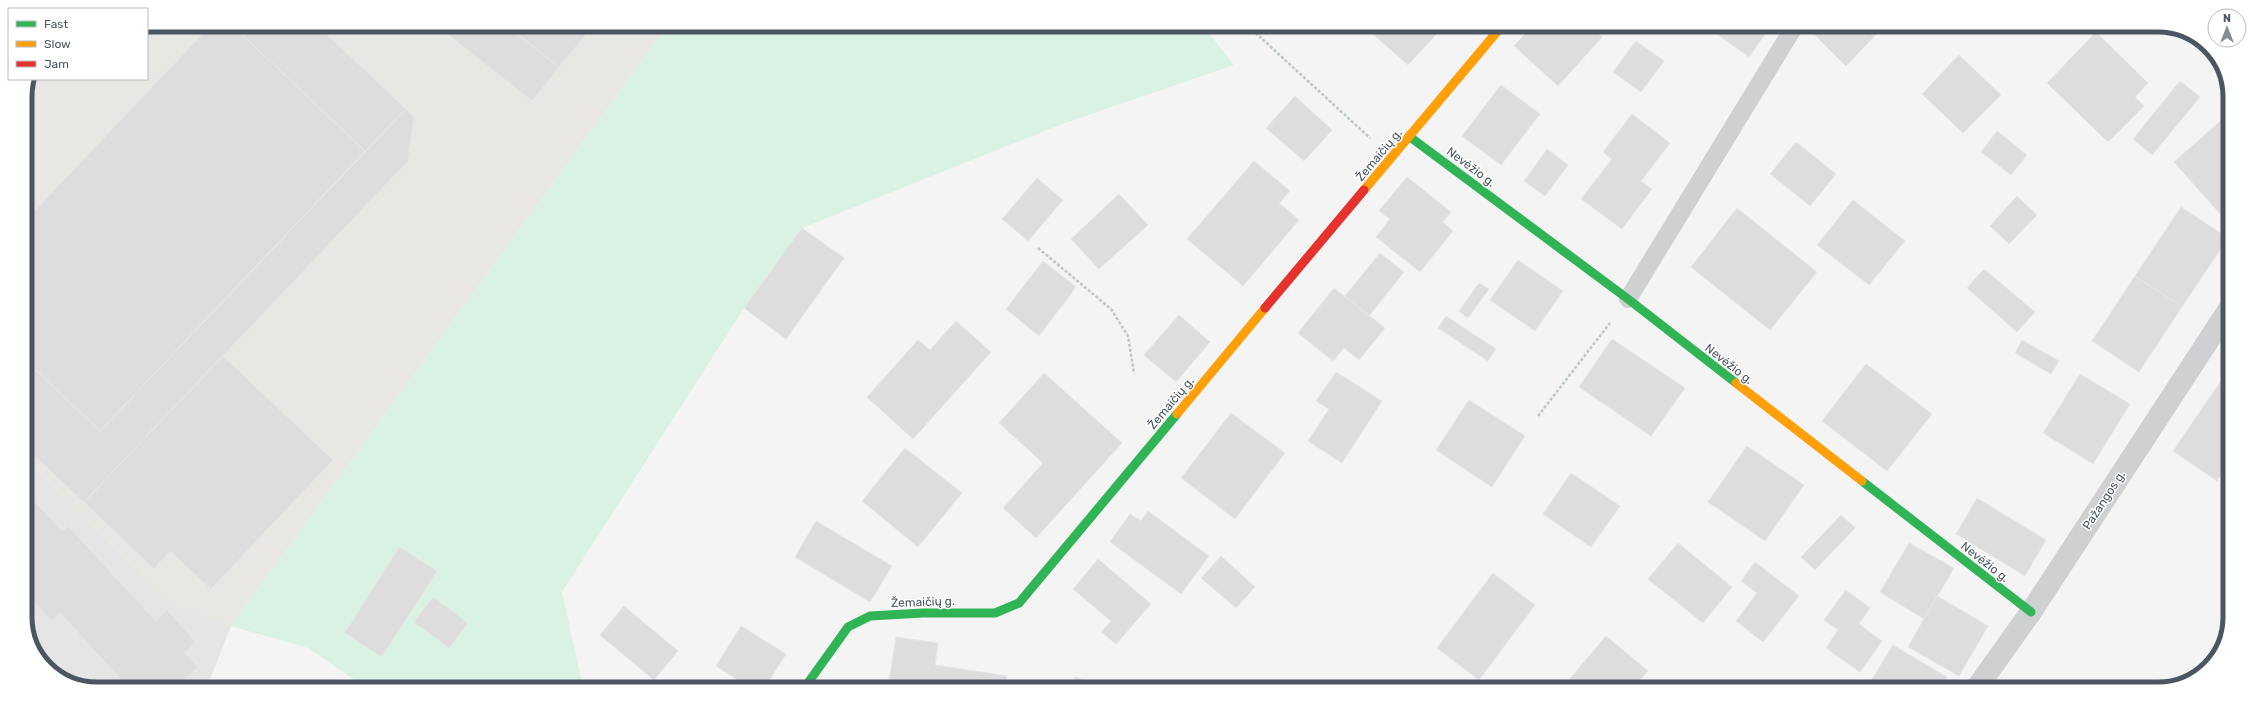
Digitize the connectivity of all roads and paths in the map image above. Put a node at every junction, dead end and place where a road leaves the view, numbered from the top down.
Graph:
1 (1255, 32) edge
2 (1497, 32) edge
3 (1791, 32) edge
4 (1410, 137) junction
5 (1392, 158) junction
6 (1038, 248) dead end
7 (1628, 299) junction
8 (2223, 318) edge
9 (1134, 374) dead end
10 (1538, 416) dead end
11 (2031, 612) junction
12 (809, 682) edge
13 (1981, 682) edge

1 - 5 path
2 - 4 street, Žemaičių g.
3 - 7 lane
4 - 5 street, Žemaičių g.
4 - 7 street, Nevėžio g.
5 - 12 street, Žemaičių g.
6 - 9 path
7 - 10 path
7 - 11 street, Nevėžio g.
8 - 11 street, Pažangos g.
11 - 13 street, Pažangos g.

